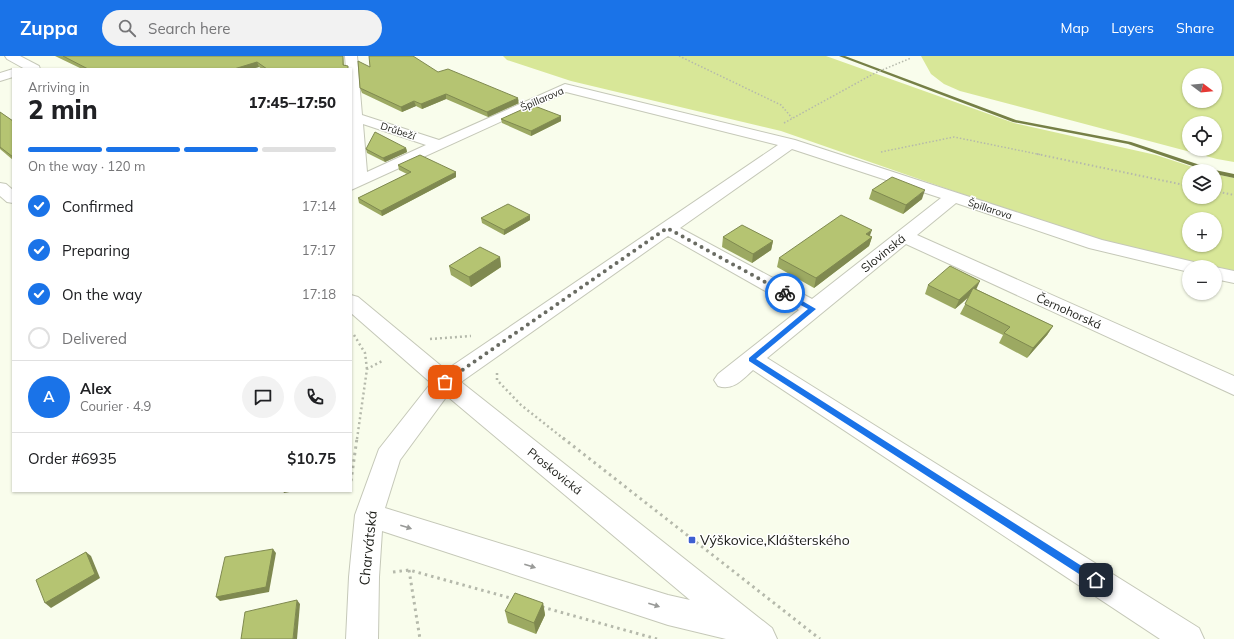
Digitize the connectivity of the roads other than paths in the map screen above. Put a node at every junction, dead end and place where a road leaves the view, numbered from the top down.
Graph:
1 (11, 56) edge
2 (351, 56) edge
3 (30, 68) edge
4 (352, 68) edge
5 (352, 71) edge
6 (12, 73) edge
7 (0, 77) edge
8 (355, 117) junction
9 (790, 142) junction
10 (440, 145) junction
11 (355, 183) edge
12 (0, 188) edge
13 (12, 197) edge
14 (953, 197) junction
15 (667, 228) junction
16 (904, 236) junction
17 (1182, 265) edge
18 (1222, 274) edge
19 (1234, 277) edge
20 (352, 303) edge
21 (812, 309) junction
22 (752, 359) junction
23 (726, 380) dead end
24 (445, 382) junction
25 (1234, 386) edge
26 (369, 515) junction
27 (756, 634) edge
28 (362, 639) edge
29 (1188, 639) edge

1 - 3 street
2 - 4 street
5 - 8 street
6 - 7 street
8 - 10 street, Drůbeží
8 - 11 street
9 - 10 street, Špillarova
9 - 14 street, Špillarova
9 - 15 street
10 - 11 street, Špillarova
12 - 13 street
14 - 16 street, Slovinská
14 - 17 street, Špillarova
15 - 21 street
15 - 24 street
16 - 21 street, Slovinská
16 - 25 street, Černohorská
18 - 19 street
20 - 24 street, Proskovická
21 - 22 street, Slovinská
22 - 23 street, Slovinská
22 - 29 street
24 - 26 street, Charvátská
24 - 27 street, Proskovická
26 -> 27 street
26 - 28 street, Charvátská

